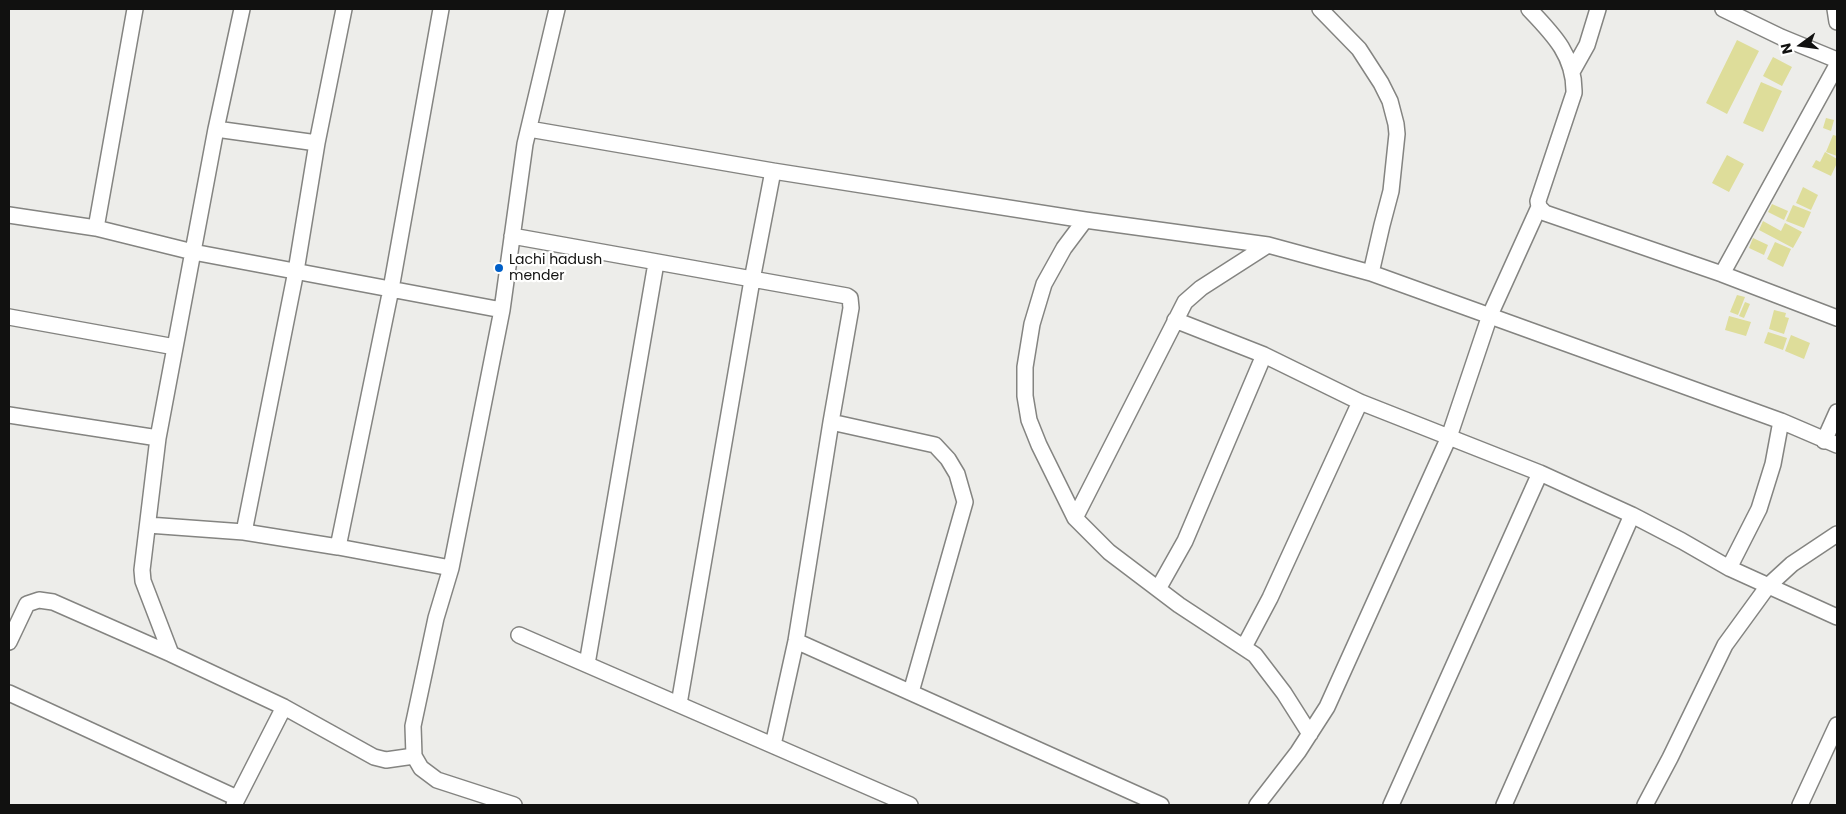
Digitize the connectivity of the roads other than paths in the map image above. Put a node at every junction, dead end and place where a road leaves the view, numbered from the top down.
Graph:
1 (135, 9) edge
2 (242, 9) edge
3 (344, 9) edge
4 (441, 9) edge
5 (557, 9) edge
6 (1320, 9) edge
7 (1530, 9) edge
8 (1598, 9) edge
9 (1723, 9) edge
10 (1835, 9) edge
11 (1837, 22) edge
12 (1837, 60) edge
13 (1837, 65) edge
14 (1573, 70) junction
15 (216, 129) junction
16 (529, 129) junction
17 (317, 143) junction
18 (773, 170) junction
19 (1538, 207) junction
20 (9, 215) edge
21 (1085, 220) junction
22 (96, 228) junction
23 (512, 236) junction
24 (1268, 245) junction
25 (194, 252) junction
26 (656, 263) junction
27 (296, 271) junction
28 (1371, 273) junction
29 (1722, 274) junction
30 (752, 280) junction
31 (391, 289) junction
32 (502, 310) junction
33 (1490, 315) junction
34 (9, 317) edge
35 (1837, 318) edge
36 (1175, 320) junction
37 (175, 347) junction
38 (1264, 355) junction
39 (1360, 402) junction
40 (1837, 412) edge
41 (9, 415) edge
42 (1781, 421) junction
43 (831, 422) junction
44 (1449, 437) junction
45 (158, 438) junction
46 (1831, 443) edge
47 (1540, 473) junction
48 (1632, 515) junction
49 (1075, 518) junction
50 (148, 525) junction
51 (244, 532) junction
52 (1837, 534) edge
53 (338, 546) junction
54 (450, 568) junction
55 (1729, 568) junction
56 (1768, 586) junction
57 (1158, 589) junction
58 (1837, 617) edge
59 (519, 635) dead end
60 (796, 641) junction
61 (9, 642) edge
62 (1244, 647) junction
63 (171, 654) junction
64 (587, 664) junction
65 (911, 692) junction
66 (9, 693) edge
67 (679, 704) junction
68 (284, 707) junction
69 (1837, 725) edge
70 (1310, 734) junction
71 (773, 746) junction
72 (414, 756) junction
73 (235, 802) edge
74 (505, 804) edge
75 (910, 805) edge
76 (1162, 805) edge
77 (1257, 805) edge
78 (1391, 805) edge
79 (1504, 805) edge
80 (1645, 805) edge
81 (1800, 805) edge

1 - 22 street
2 - 15 street
3 - 17 street
4 - 31 street
5 - 16 street
6 - 28 street
7 - 14 street
8 - 14 street
9 - 12 street
10 - 11 street
13 - 29 street
14 - 19 street
15 - 17 street
15 - 25 street
16 - 18 street
16 - 23 street
17 - 27 street
18 - 21 street
18 - 30 street
19 - 29 street
19 - 33 street
20 - 22 street
21 - 24 street
21 - 49 street
22 - 25 street
23 - 26 street
23 - 32 street
24 - 28 street
24 - 36 street
25 - 27 street
25 - 37 street
26 - 30 street
26 - 64 street
27 - 31 street
27 - 51 street
28 - 33 street
29 - 35 street
30 - 43 street
30 - 67 street
31 - 32 street
31 - 53 street
32 - 54 street
33 - 42 street
33 - 44 street
34 - 37 street
36 - 38 street
36 - 49 street
37 - 45 street
38 - 39 street
38 - 57 street
39 - 44 street
39 - 62 street
40 - 46 street
41 - 45 street
42 - 46 street
42 - 55 street
43 - 60 street
43 - 65 street
44 - 47 street
44 - 70 street
45 - 50 street
47 - 48 street
47 - 78 street
48 - 55 street
48 - 79 street
49 - 57 street
50 - 51 street
50 - 63 street
51 - 53 street
52 - 56 street
53 - 54 street
54 - 72 street
55 - 56 street
56 - 58 street
56 - 80 street
57 - 62 street
59 - 64 street
60 - 65 street
60 - 71 street
61 - 63 street
62 - 70 street
63 - 68 street
64 - 67 street
65 - 76 street
66 - 73 street
67 - 71 street
68 - 72 street
68 - 73 street
69 - 81 street
70 - 77 street
71 - 75 street
72 - 74 street

